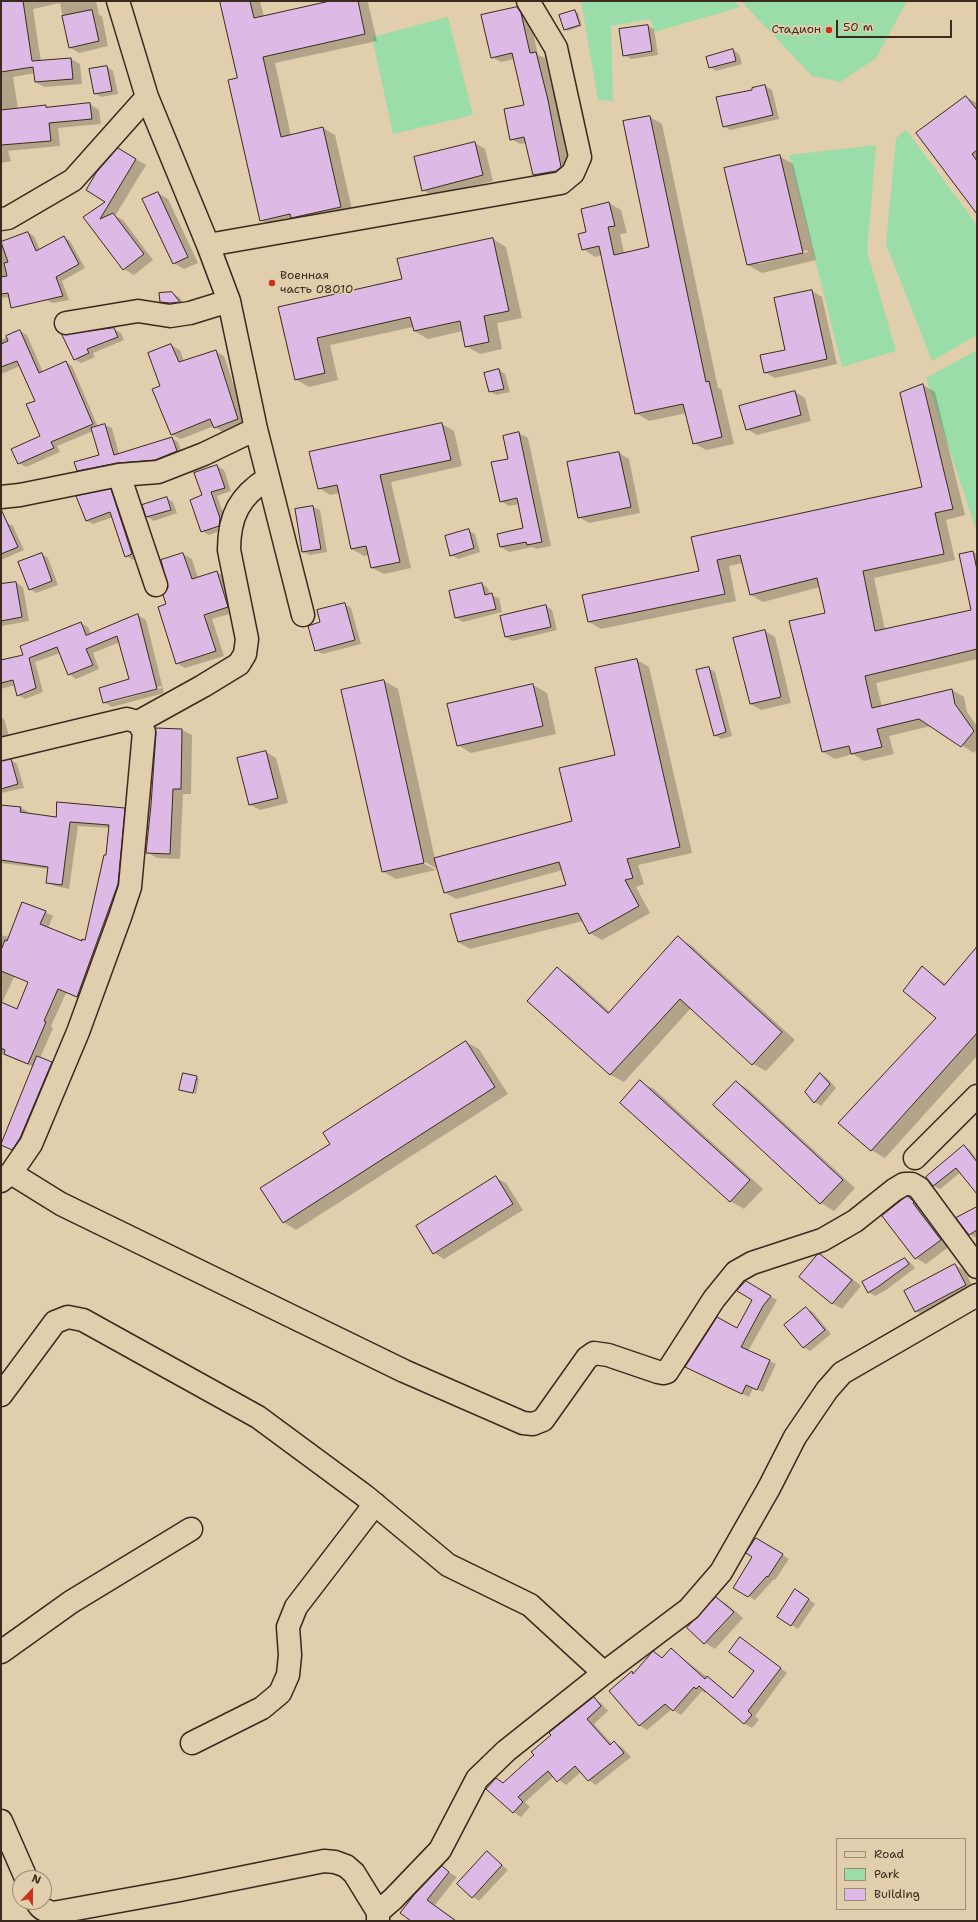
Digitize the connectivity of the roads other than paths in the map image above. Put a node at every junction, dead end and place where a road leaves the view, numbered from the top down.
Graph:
1 (118, 1) edge
2 (528, 1) edge
3 (147, 97) junction
4 (1, 219) edge
5 (208, 245) junction
6 (229, 301) junction
7 (66, 323) dead end
8 (256, 429) junction
9 (119, 475) junction
10 (268, 478) junction
11 (1, 497) edge
12 (156, 585) dead end
13 (303, 615) dead end
14 (138, 722) junction
15 (1, 749) edge
16 (977, 1096) edge
17 (915, 1158) dead end
18 (6, 1177) edge
19 (977, 1267) edge
20 (977, 1295) edge
21 (1, 1395) edge
22 (375, 1504) junction
23 (191, 1529) dead end
24 (1, 1652) edge
25 (604, 1673) junction
26 (192, 1743) dead end
27 (1, 1821) edge
28 (22, 1870) edge
29 (44, 1910) edge
30 (378, 1917) edge

1 - 3 street
2 - 5 street
3 - 4 street
3 - 5 street
5 - 6 street
6 - 7 street
6 - 8 street
8 - 9 street
8 - 10 street
9 - 11 street
9 - 12 street
10 - 13 street
10 - 14 street
14 - 15 street
14 - 18 street
16 - 17 street
18 - 19 street
20 - 25 street
21 - 22 street
22 - 25 street
22 - 26 street
23 - 24 street
25 - 30 street
27 - 28 street
29 - 30 street

